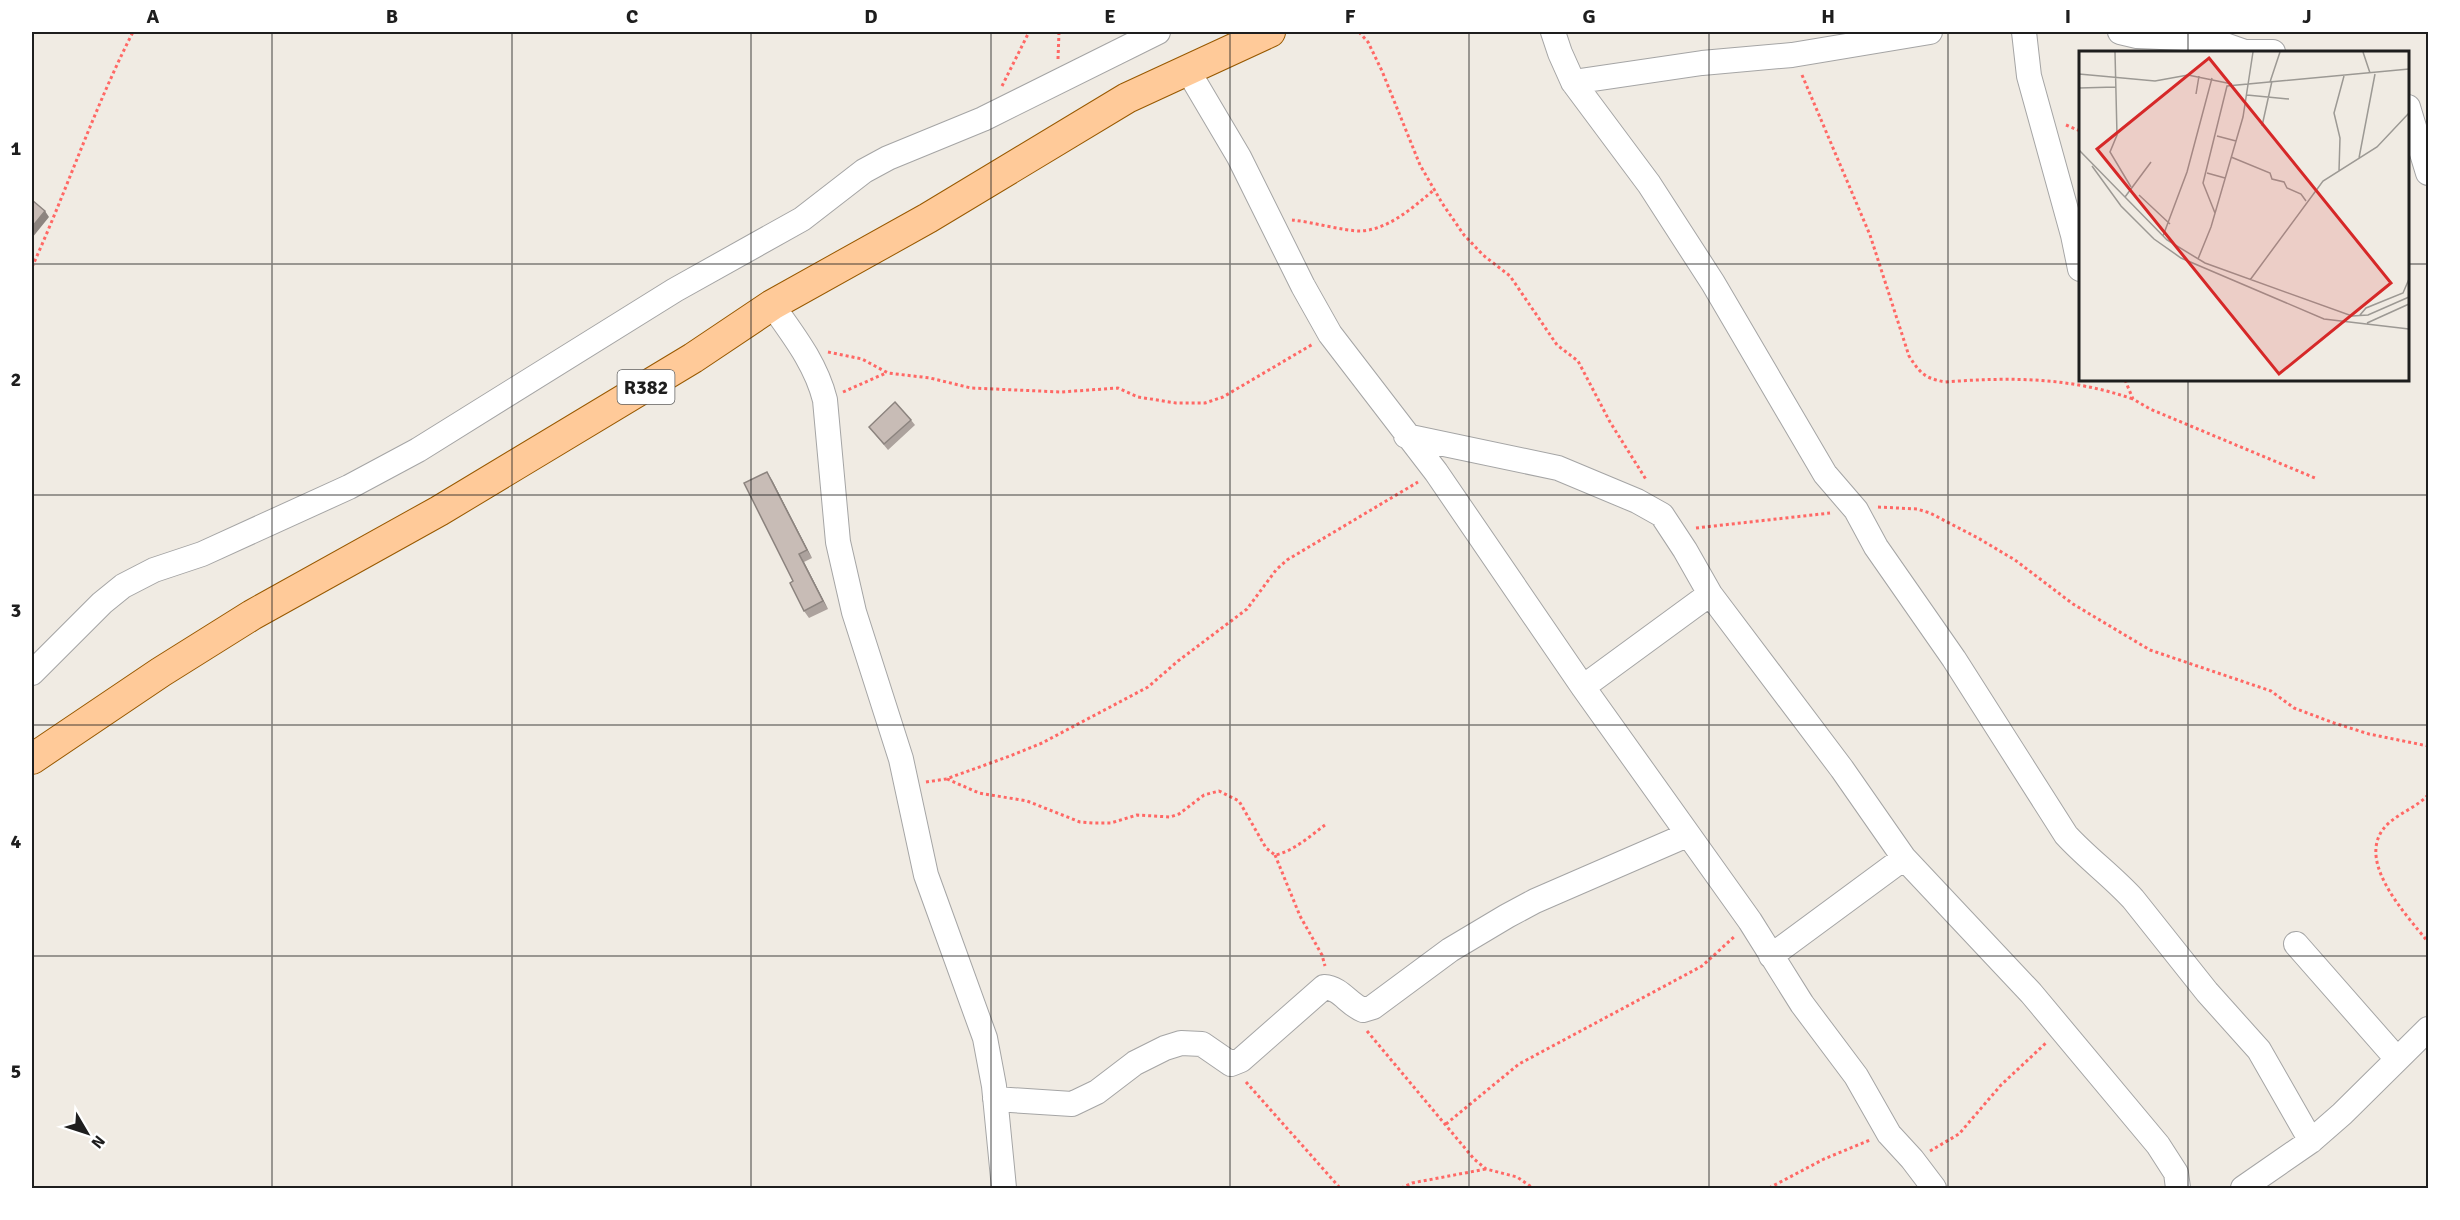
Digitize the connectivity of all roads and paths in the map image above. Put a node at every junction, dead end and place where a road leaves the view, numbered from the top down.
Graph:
1 (133, 32) edge
2 (1029, 32) edge
3 (1158, 32) edge
4 (1270, 32) edge
5 (1359, 32) edge
6 (1553, 32) edge
7 (1930, 32) edge
8 (2024, 32) edge
9 (2120, 32) edge
10 (2243, 51) edge
11 (1792, 55) junction
12 (1187, 69) junction
13 (1573, 82) junction
14 (2409, 110) edge
15 (983, 119) junction
16 (2428, 173) edge
17 (1434, 190) junction
18 (1273, 224) junction
19 (2079, 265) edge
20 (32, 267) edge
21 (772, 306) junction
22 (1329, 334) junction
23 (805, 352) junction
24 (888, 373) junction
25 (2125, 381) edge
26 (2133, 399) junction
27 (825, 400) junction
28 (1406, 436) junction
29 (1436, 471) junction
30 (2315, 478) dead end
31 (1856, 510) junction
32 (1660, 515) junction
33 (1710, 594) junction
34 (32, 674) edge
35 (1583, 687) junction
36 (2428, 746) edge
37 (32, 759) edge
38 (946, 779) junction
39 (907, 784) junction
40 (2428, 795) edge
41 (1325, 825) dead end
42 (1687, 835) junction
43 (1275, 855) junction
44 (1904, 858) junction
45 (1750, 921) junction
46 (2428, 942) edge
47 (2296, 944) dead end
48 (1771, 956) junction
49 (1332, 988) junction
50 (1363, 1010) junction
51 (2058, 1025) junction
52 (2428, 1029) edge
53 (2397, 1059) junction
54 (1231, 1064) junction
55 (996, 1099) junction
56 (1446, 1124) junction
57 (1889, 1134) junction
58 (2311, 1141) junction
59 (1912, 1159) junction
60 (1486, 1169) junction
61 (1004, 1188) edge
62 (1340, 1188) edge
63 (1401, 1188) edge
64 (1533, 1188) edge
65 (1769, 1188) edge
66 (1934, 1188) edge
67 (2178, 1188) edge
68 (2243, 1188) edge

1 - 20 path
2 - 15 path
3 - 15 street
4 - 12 main road, R382
5 - 17 path
6 - 13 street
7 - 11 street
8 - 19 street
9 - 10 street
11 - 13 street
11 - 26 path
12 - 18 street
12 - 21 main road, R382
13 - 31 street
14 - 16 street
15 - 34 street
17 - 18 path
17 - 32 path
18 - 22 street
21 - 23 street
21 - 37 main road, R382
22 - 24 path
22 - 28 street
23 - 24 path
23 - 27 street
24 - 27 path
25 - 26 path
26 - 30 path
27 - 39 street
28 - 29 street
28 - 32 street
29 - 35 street
29 - 38 path
31 - 32 path
31 - 36 path
31 - 58 street
32 - 33 street
33 - 35 street
33 - 44 street
35 - 42 street
38 - 39 path
38 - 43 path
39 - 55 street
40 - 46 path
41 - 43 path
42 - 45 street
42 - 50 street
43 - 49 path
44 - 48 street
44 - 51 street
45 - 48 street
45 - 56 path
47 - 53 street
48 - 57 street
49 - 50 street
49 - 54 street
50 - 56 path
51 - 59 path
51 - 67 street
52 - 53 street
53 - 58 street
54 - 55 street
54 - 62 path
55 - 61 street
56 - 60 path
57 - 59 street
57 - 65 path
58 - 68 street
59 - 66 street
60 - 63 path
60 - 64 path

